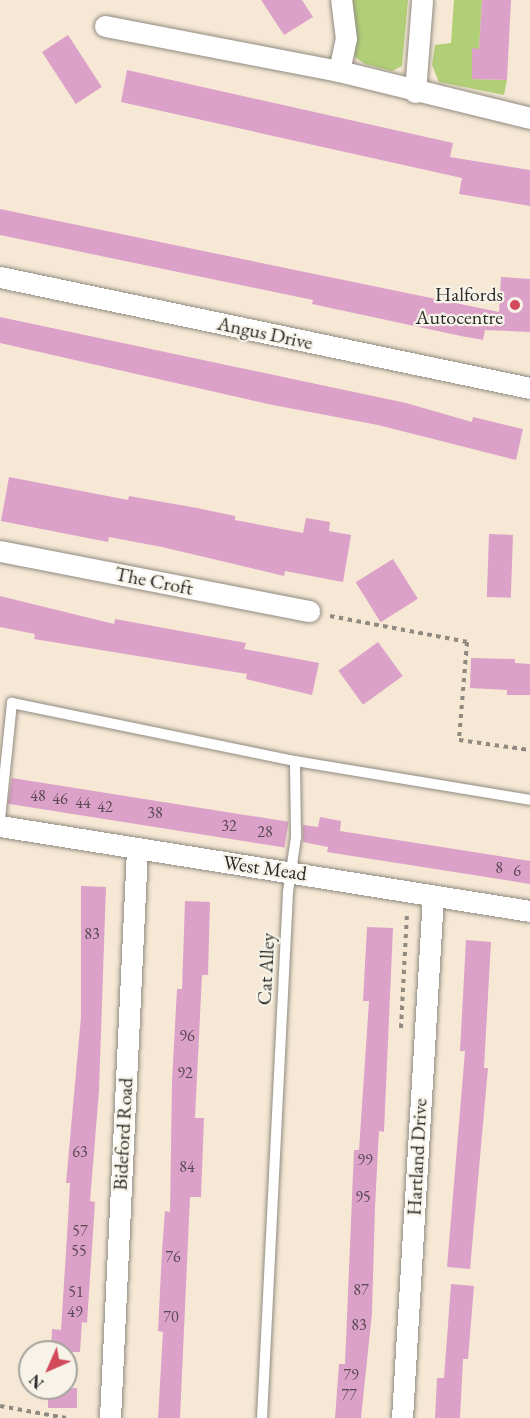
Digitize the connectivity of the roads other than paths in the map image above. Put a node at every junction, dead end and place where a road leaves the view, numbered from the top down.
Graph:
1 (341, 0) edge
2 (423, 0) edge
3 (105, 26) dead end
4 (339, 71) junction
5 (415, 92) junction
6 (530, 118) edge
7 (0, 277) edge
8 (530, 388) edge
9 (0, 551) edge
10 (309, 611) road end
11 (296, 760) junction
12 (530, 800) edge
13 (0, 819) edge
14 (0, 826) edge
15 (137, 850) junction
16 (292, 872) junction
17 (432, 906) junction
18 (530, 911) edge
19 (110, 1418) edge
20 (262, 1418) edge
21 (402, 1418) edge

1 - 4 street
2 - 5 street
3 - 4 street
4 - 5 street
5 - 6 street
7 - 8 street, Angus Drive
9 - 10 street, The Croft
11 - 12 lane
11 - 13 lane
11 - 16 lane, Cat Alley
14 - 15 street, West Mead
15 - 16 street, West Mead
15 - 19 street, Bideford Road
16 - 17 street, West Mead
16 - 20 lane, Cat Alley
17 - 18 street, West Mead
17 - 21 street, Hartland Drive

